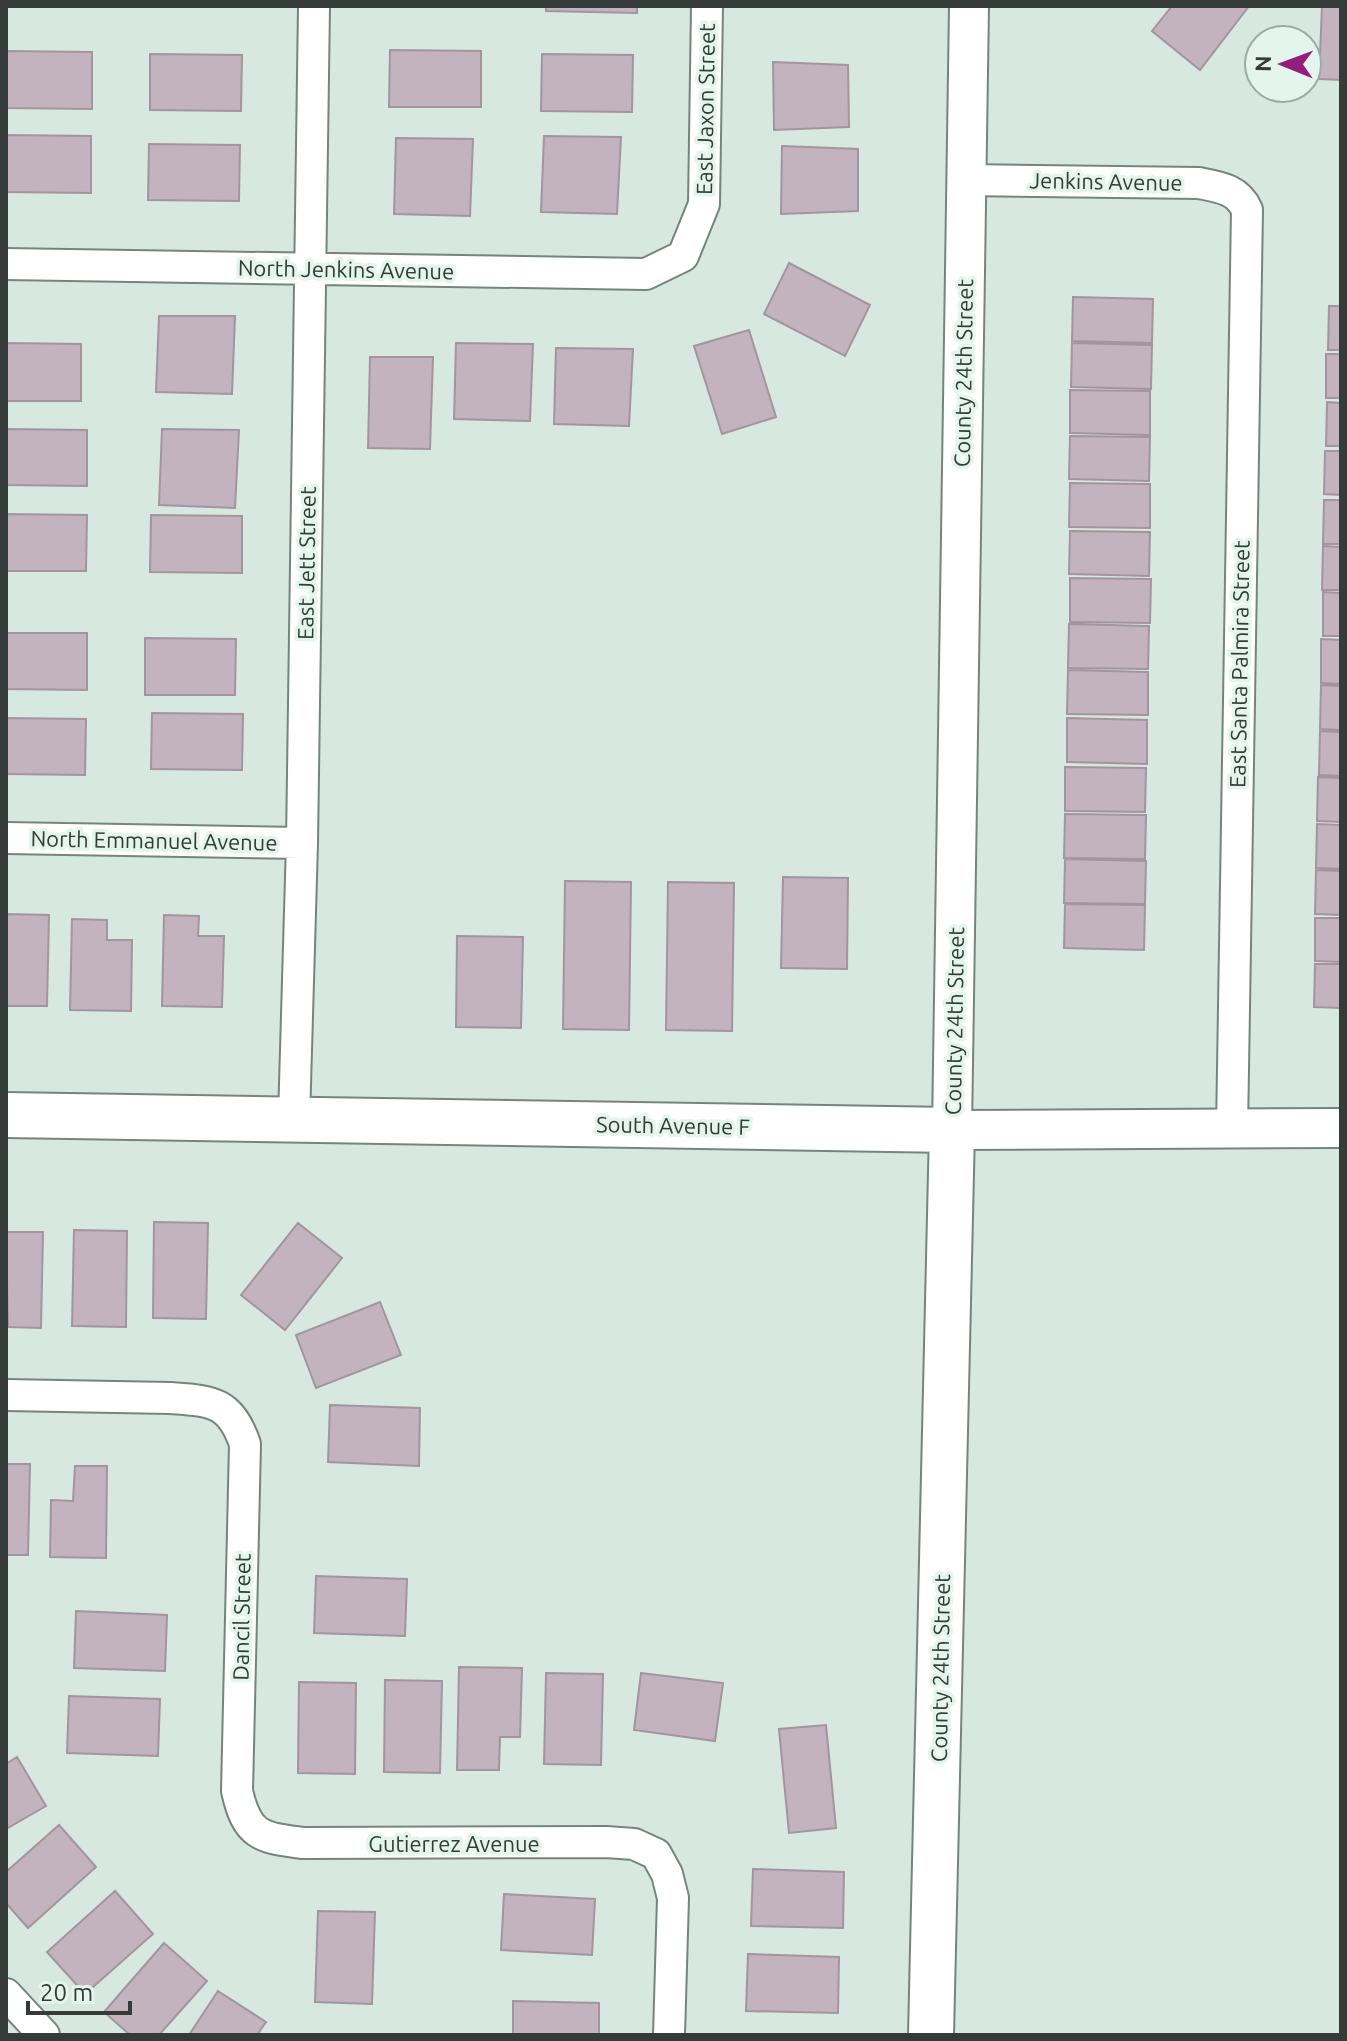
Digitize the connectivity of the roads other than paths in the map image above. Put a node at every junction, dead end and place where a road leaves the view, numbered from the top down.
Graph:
1 (314, 6) edge
2 (707, 6) edge
3 (969, 6) edge
4 (966, 180) junction
5 (1242, 199) joint
6 (683, 256) joint
7 (6, 264) edge
8 (310, 269) junction
9 (6, 838) edge
10 (302, 843) junction
11 (6, 1115) edge
12 (294, 1119) junction
13 (1341, 1128) edge
14 (952, 1130) junction
15 (1232, 1130) junction
16 (6, 1395) edge
17 (252, 1829) joint
18 (6, 1994) edge
19 (44, 2035) edge
20 (669, 2035) edge
21 (931, 2035) edge

1 - 8 street, East Jett Street
2 - 6 street, East Jaxon Street
3 - 4 street, County 24th Street
4 - 5 street, Jenkins Avenue
4 - 14 street, County 24th Street
5 - 15 street, East Santa Palmira Street
6 - 8 street, North Jenkins Avenue
7 - 8 street, North Jenkins Avenue
8 - 10 street, East Jett Street
9 - 10 street, North Emmanuel Avenue
10 - 12 street, East Jett Street
11 - 12 main road, South Avenue F
12 - 14 main road, South Avenue F
13 - 15 street, South Avenue F
14 - 15 street, South Avenue F
14 - 21 main road, County 24th Street
16 - 17 street, Dancil Street
17 - 20 street, Gutierrez Avenue
18 - 19 street

